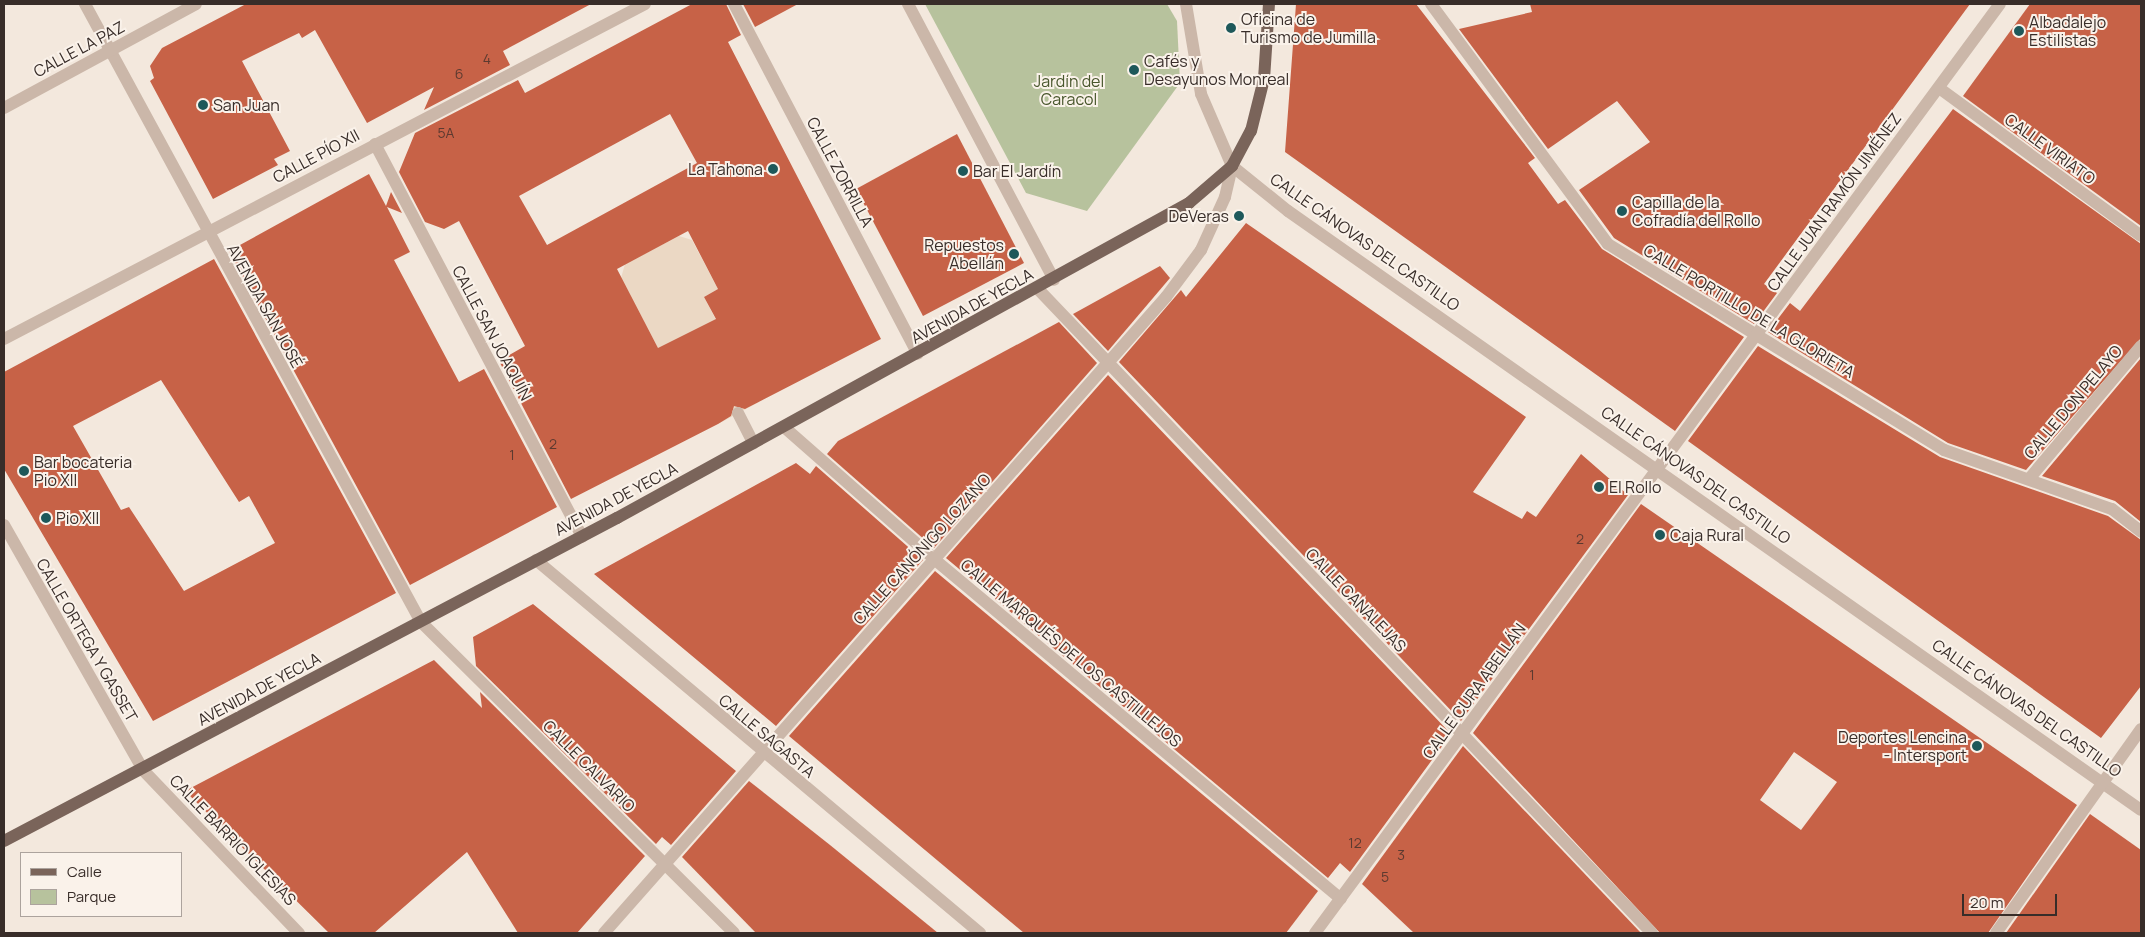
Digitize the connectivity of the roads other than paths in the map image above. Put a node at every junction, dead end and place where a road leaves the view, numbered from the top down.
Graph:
1 (85, 4) edge
2 (196, 4) edge
3 (645, 4) edge
4 (734, 4) edge
5 (908, 4) edge
6 (1186, 4) edge
7 (1269, 4) edge
8 (1431, 4) edge
9 (2000, 4) edge
10 (109, 52) junction
11 (1939, 88) junction
12 (4, 108) edge
13 (374, 144) junction
14 (1232, 166) junction
15 (206, 233) junction
16 (2141, 236) edge
17 (1054, 280) junction
18 (1038, 289) junction
19 (1758, 333) junction
20 (4, 339) edge
21 (2141, 346) edge
22 (918, 354) junction
23 (1107, 365) junction
24 (738, 413) dead end
25 (784, 427) junction
26 (754, 443) junction
27 (1658, 468) junction
28 (2029, 479) junction
29 (4, 525) edge
30 (2141, 532) edge
31 (582, 537) junction
32 (934, 559) junction
33 (536, 560) junction
34 (421, 622) junction
35 (2141, 729) edge
36 (1463, 734) junction
37 (762, 754) junction
38 (143, 770) junction
39 (2102, 781) junction
40 (2141, 810) edge
41 (4, 841) edge
42 (666, 864) junction
43 (1341, 900) junction
44 (299, 933) edge
45 (604, 933) edge
46 (734, 933) edge
47 (980, 933) edge
48 (1316, 933) edge
49 (1652, 933) edge
50 (1996, 933) edge

1 - 10 street, AVENIDA SAN JOSÉ
2 - 10 street, CALLE LA PAZ
3 - 13 street, CALLE PÍO XII
4 - 22 street, CALLE ZORRILLA
5 - 17 street
6 - 14 street
7 - 14 main road
8 - 19 street, CALLE PORTILLO DE LA GLORIETA
9 - 11 street, CALLE JUAN RAMÓN JIMÉNEZ
10 - 12 street, CALLE LA PAZ
10 - 15 street, AVENIDA SAN JOSÉ
11 - 16 street, CALLE VIRIATO
11 - 19 street, CALLE JUAN RAMÓN JIMÉNEZ
13 - 15 street, CALLE PÍO XII
13 - 31 street, CALLE SAN JOAQUÍN
14 - 17 main road, AVENIDA DE YECLA
14 - 23 street, CALLE CANÓNIGO LOZANO
14 - 27 street, CALLE CÁNOVAS DEL CASTILLO
15 - 20 street, CALLE PÍO XII
15 - 34 street, AVENIDA SAN JOSÉ
17 - 18 main road, AVENIDA DE YECLA
18 - 22 main road, AVENIDA DE YECLA
18 - 23 street, CALLE CANALEJAS
19 - 27 street, CALLE JUAN RAMÓN JIMÉNEZ
19 - 28 street, CALLE PORTILLO DE LA GLORIETA
21 - 28 street, CALLE DON PELAYO
22 - 25 main road, AVENIDA DE YECLA
23 - 32 street, CALLE CANÓNIGO LOZANO
23 - 36 street, CALLE CANALEJAS
24 - 26 street
25 - 26 main road, AVENIDA DE YECLA
25 - 32 street, CALLE MARQUÉS DE LOS CASTILLEJOS
26 - 31 main road, AVENIDA DE YECLA
27 - 36 street, CALLE CURA ABELLÁN
27 - 39 street, CALLE CÁNOVAS DEL CASTILLO
28 - 30 street, CALLE PORTILLO DE LA GLORIETA
29 - 38 street, CALLE ORTEGA Y GASSET
31 - 33 main road, AVENIDA DE YECLA
32 - 37 street, CALLE CANÓNIGO LOZANO
32 - 43 street, CALLE MARQUÉS DE LOS CASTILLEJOS
33 - 34 main road, AVENIDA DE YECLA
33 - 37 street, CALLE SAGASTA
34 - 38 main road, AVENIDA DE YECLA
34 - 42 street, CALLE CALVARIO
35 - 39 street
36 - 43 street, CALLE CURA ABELLÁN
36 - 49 street, CALLE CANALEJAS
37 - 42 street, CALLE CANÓNIGO LOZANO
37 - 47 street, CALLE SAGASTA
38 - 41 main road, AVENIDA DE YECLA
38 - 44 street, CALLE BARRIO IGLESIAS
39 - 40 street, CALLE CÁNOVAS DEL CASTILLO
39 - 50 street
42 - 45 street, CALLE CANÓNIGO LOZANO
42 - 46 street, CALLE CALVARIO
43 - 48 street, CALLE CURA ABELLÁN

